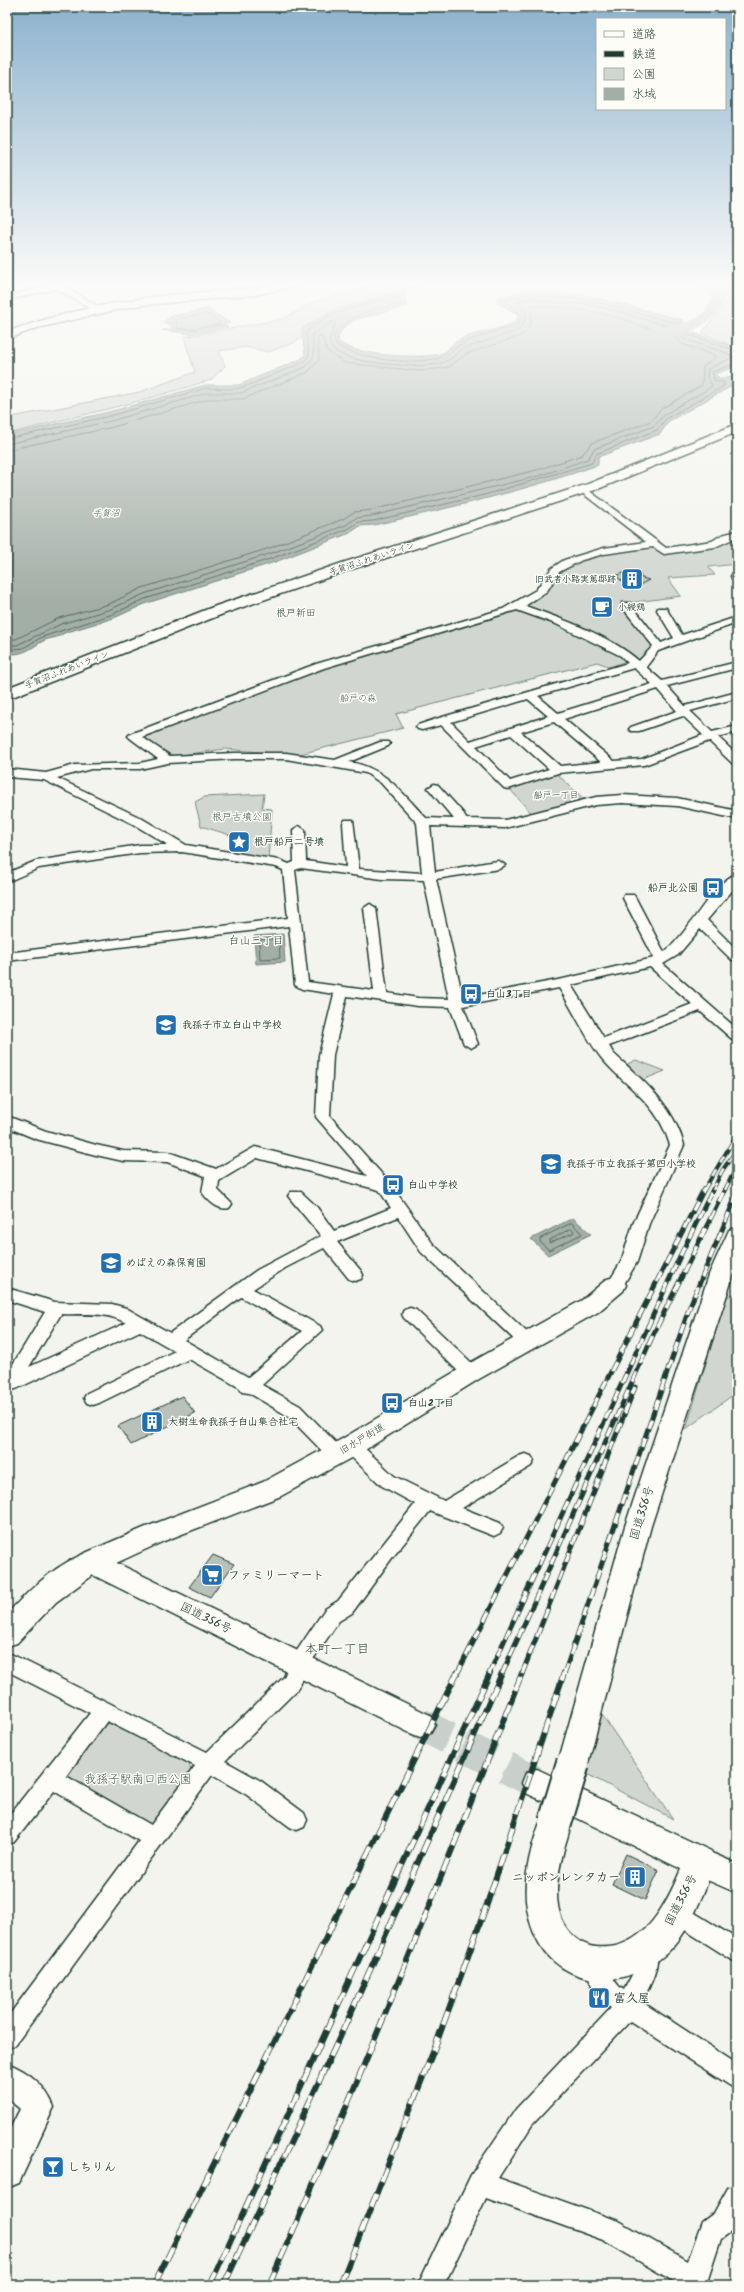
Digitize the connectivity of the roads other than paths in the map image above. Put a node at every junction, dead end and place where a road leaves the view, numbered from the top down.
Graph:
1 (737, 428) edge
2 (584, 490) junction
3 (737, 534) edge
4 (653, 544) junction
5 (626, 605) dead end
6 (516, 606) junction
7 (662, 610) dead end
8 (737, 620) edge
9 (680, 640) junction
10 (659, 647) junction
11 (737, 665) edge
12 (638, 666) junction
13 (660, 686) junction
14 (7, 694) edge
15 (530, 695) junction
16 (737, 695) edge
17 (683, 711) junction
18 (556, 717) junction
19 (443, 720) junction
20 (422, 727) dead end
21 (635, 729) dead end
22 (737, 729) edge
23 (513, 731) junction
24 (708, 736) junction
25 (384, 744) dead end
26 (468, 745) junction
27 (168, 760) junction
28 (737, 762) edge
29 (336, 763) junction
30 (612, 765) junction
31 (557, 770) junction
32 (7, 773) edge
33 (47, 777) junction
34 (434, 788) dead end
35 (737, 815) edge
36 (423, 822) junction
37 (349, 823) dead end
38 (460, 823) junction
39 (298, 830) dead end
40 (182, 848) junction
41 (499, 865) dead end
42 (294, 866) junction
43 (353, 871) junction
44 (429, 876) junction
45 (7, 878) edge
46 (737, 878) edge
47 (629, 898) dead end
48 (370, 908) dead end
49 (698, 920) junction
50 (296, 921) junction
51 (7, 957) edge
52 (737, 957) edge
53 (658, 961) junction
54 (563, 983) junction
55 (341, 991) junction
56 (381, 996) junction
57 (456, 1003) junction
58 (702, 1005) junction
59 (737, 1036) edge
60 (471, 1044) dead end
61 (600, 1045) junction
62 (7, 1121) edge
63 (217, 1175) junction
64 (384, 1186) junction
65 (296, 1196) dead end
66 (224, 1204) dead end
67 (400, 1210) junction
68 (737, 1236) edge
69 (329, 1239) junction
70 (729, 1274) edge
71 (355, 1275) dead end
72 (615, 1284) joint
73 (240, 1289) junction
74 (7, 1294) edge
75 (56, 1308) junction
76 (410, 1314) dead end
77 (140, 1324) junction
78 (170, 1342) junction
79 (527, 1342) junction
80 (188, 1352) junction
81 (471, 1373) junction
82 (9, 1385) edge
83 (248, 1387) junction
84 (93, 1398) dead end
85 (344, 1450) junction
86 (526, 1461) dead end
87 (427, 1502) junction
88 (444, 1510) junction
89 (494, 1528) dead end
90 (92, 1562) junction
91 (7, 1634) edge
92 (7, 1661) edge
93 (299, 1664) junction
94 (104, 1710) junction
95 (420, 1724) tunnel mouth
96 (209, 1763) junction
97 (51, 1778) junction
98 (537, 1783) tunnel mouth
99 (297, 1820) dead end
100 (7, 1835) edge
101 (154, 1838) junction
102 (700, 1862) junction
103 (737, 1879) edge
104 (677, 1913) junction
105 (646, 1950) junction
106 (737, 1952) edge
107 (599, 1965) junction
108 (628, 2007) junction
109 (7, 2037) edge
110 (737, 2078) edge
111 (7, 2079) edge
112 (7, 2171) edge
113 (480, 2184) junction
114 (737, 2197) edge
115 (694, 2282) edge
116 (432, 2285) edge

1 - 2 street, 手賀沼ふれあいライン
2 - 4 street
2 - 14 street, 手賀沼ふれあいライン
3 - 4 street
4 - 6 street
5 - 10 street
6 - 12 street
6 - 27 street
7 - 9 street
8 - 9 street
9 - 10 street
10 - 12 street
11 - 13 street
12 - 13 street
12 - 15 street
13 - 17 street
13 - 18 street
15 - 18 street
15 - 19 street
16 - 17 street
17 - 21 street
17 - 24 street
18 - 23 street
18 - 30 street
19 - 20 street
19 - 26 street
22 - 24 street
23 - 26 street
23 - 31 street
24 - 28 street
24 - 30 street
25 - 29 street
26 - 31 street
27 - 29 street
27 - 33 street
29 - 36 street
30 - 31 street
32 - 33 street
33 - 40 street
34 - 38 street
35 - 38 street
36 - 38 street
36 - 44 street
37 - 43 street
39 - 42 street
40 - 42 street
40 - 45 street
41 - 44 street
42 - 43 street
42 - 50 street
43 - 44 street
44 - 57 street
46 - 49 street
47 - 53 street
48 - 56 street
49 - 52 street
49 - 53 street
50 - 51 street
50 - 55 street
53 - 54 street
53 - 58 street
54 - 57 street
54 - 61 street
55 - 56 street
55 - 64 street
56 - 57 street
57 - 60 street
58 - 59 street
58 - 61 street
61 - 72 street
62 - 63 street
63 - 64 street
63 - 66 street
64 - 67 street
65 - 69 street
67 - 69 street
67 - 79 street
68 - 70 highway, 国道356号
69 - 71 street
69 - 73 street
70 - 107 highway, 国道356号, bridge
72 - 79 street, 旧水戸街道
73 - 78 street
73 - 83 street
74 - 75 street
75 - 77 street
75 - 82 street
76 - 81 street
77 - 78 street
77 - 82 street
78 - 80 street
79 - 81 street, 旧水戸街道
80 - 83 street
80 - 84 street
81 - 85 street, 旧水戸街道
83 - 85 street
85 - 87 street
85 - 90 street, 旧水戸街道
86 - 88 street
87 - 88 street
87 - 93 street
88 - 89 street
90 - 91 highway
90 - 93 highway, 国道356号
92 - 94 street
93 - 95 highway, 国道356号
93 - 96 street
94 - 96 street
94 - 97 street
96 - 99 street
96 - 101 street
97 - 100 street
97 - 101 street
98 - 102 highway, 国道356号
101 - 109 street
102 - 103 street
102 - 104 highway, 国道356号
104 - 105 highway, 国道356号
104 - 106 street
105 - 107 highway, 国道356号
105 - 108 street
107 - 108 street
108 - 110 street
108 - 113 street
111 - 112 street
113 - 115 street
113 - 116 street
114 - 115 street

